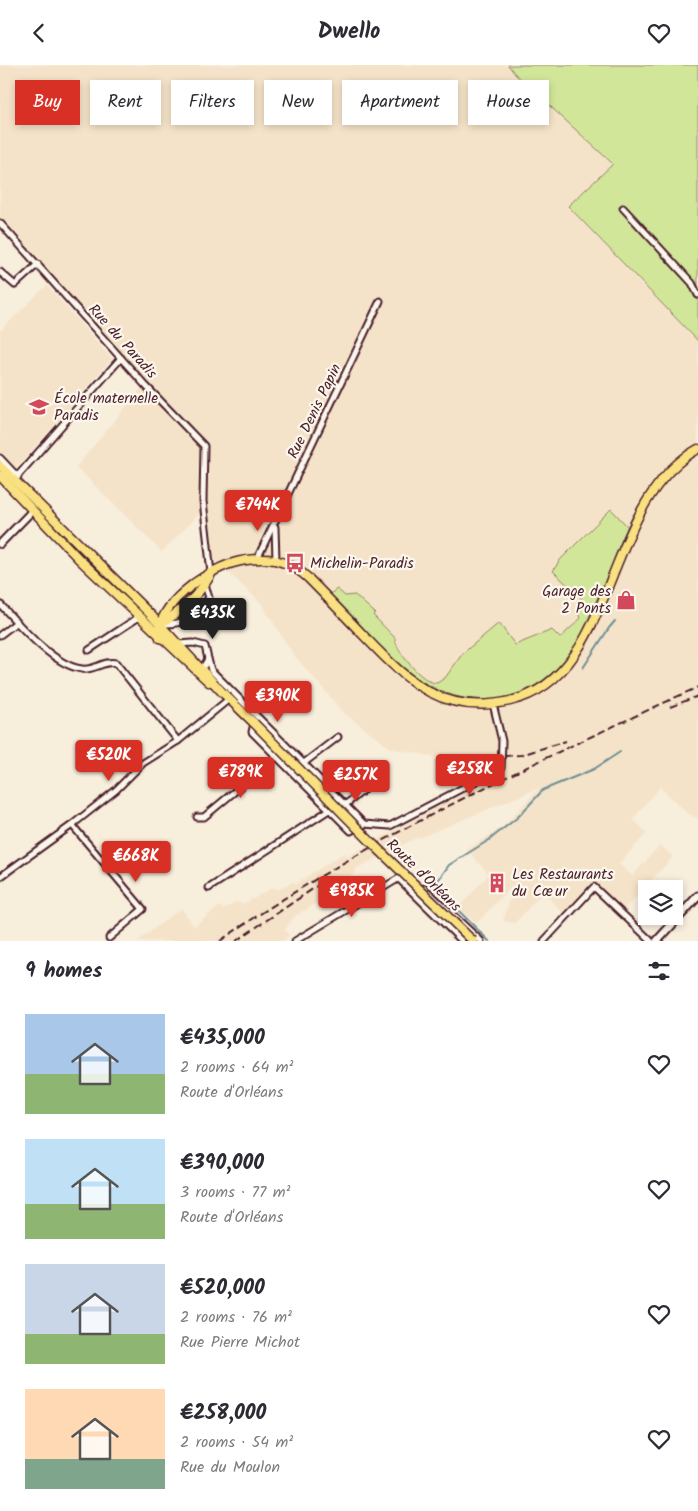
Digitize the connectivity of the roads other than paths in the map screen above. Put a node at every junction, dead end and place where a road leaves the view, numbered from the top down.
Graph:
1 (624, 208) dead end
2 (0, 223) edge
3 (38, 265) junction
4 (0, 272) edge
5 (698, 295) edge
6 (380, 301) dead end
7 (121, 358) junction
8 (698, 449) edge
9 (0, 458) edge
10 (0, 466) edge
11 (0, 476) edge
12 (16, 478) junction
13 (35, 501) junction
14 (32, 511) junction
15 (278, 514) junction
16 (0, 544) edge
17 (79, 559) junction
18 (254, 559) junction
19 (276, 560) junction
20 (102, 566) junction
21 (211, 574) junction
22 (206, 584) junction
23 (0, 604) edge
24 (139, 617) junction
25 (17, 622) junction
26 (160, 624) junction
27 (0, 635) edge
28 (160, 638) junction
29 (178, 644) junction
30 (89, 651) dead end
31 (208, 659) junction
32 (202, 669) junction
33 (226, 696) junction
34 (493, 704) junction
35 (254, 723) junction
36 (338, 737) dead end
37 (178, 741) junction
38 (276, 757) junction
39 (304, 763) junction
40 (380, 777) dead end
41 (345, 805) junction
42 (329, 810) junction
43 (197, 817) dead end
44 (364, 824) junction
45 (72, 825) junction
46 (0, 877) edge
47 (399, 879) junction
48 (209, 888) dead end
49 (698, 896) edge
50 (109, 938) dead end
51 (295, 941) edge
52 (462, 941) edge
53 (472, 941) edge
54 (481, 941) edge
55 (544, 941) edge
56 (651, 941) edge
57 (657, 941) edge

1 - 5 street
2 - 3 street, Rue du Paradis
3 - 4 street
3 - 7 street, Rue du Paradis
6 - 15 street, Rue Denis Papin
7 - 12 street
7 - 21 street, Rue du Paradis
8 - 34 main road
9 - 12 street
10 - 12 main road, Route d'Orléans
11 - 14 main road, Route d'Orléans
12 - 13 main road, Route d'Orléans
13 - 14 main road
13 - 20 main road, Route d'Orléans
14 - 16 street
14 - 17 main road, Route d'Orléans
14 - 20 main road, Route d'Orléans
15 - 18 street, Rue Denis Papin
15 - 19 street
17 - 24 main road, Route d'Orléans
17 - 26 main road, Route d'Orléans
18 - 19 main road
18 - 21 main road
19 - 34 main road
20 - 26 main road, Route d'Orléans
21 - 22 main road
21 - 26 main road
22 - 26 main road
22 - 26 street
23 - 25 street
24 - 28 main road, Route d'Orléans
24 - 30 street
25 - 27 street
25 - 37 street
26 - 28 main road
26 - 29 main road, Route d'Orléans
28 - 33 main road, Route d'Orléans
29 - 31 street
29 - 32 main road, Route d'Orléans
31 - 32 street
31 - 39 street
32 - 33 main road, Route d'Orléans
33 - 35 main road, Route d'Orléans
33 - 37 street
34 - 44 street
35 - 38 street, Route d'Orléans
35 - 53 main road, Route d'Orléans, bridge
36 - 39 street
37 - 45 street
38 - 42 street, Route d'Orléans
38 - 43 street
39 - 41 street
40 - 41 street
41 - 44 street
42 - 44 street, Route d'Orléans
42 - 48 street
45 - 46 street
45 - 50 street
47 - 51 street
47 - 52 street
47 - 54 street
49 - 57 main road
55 - 56 street

